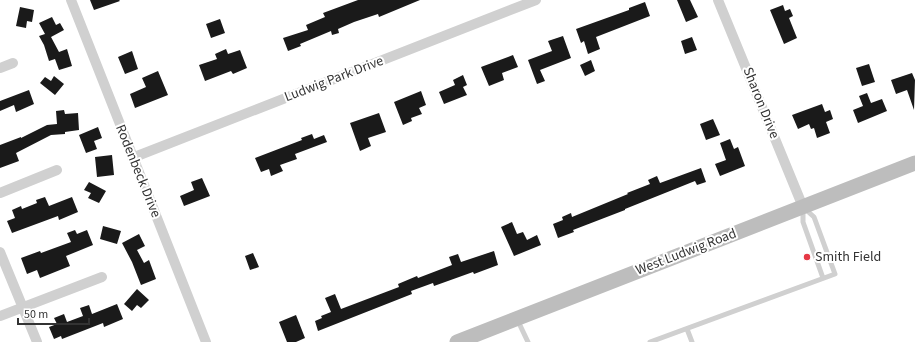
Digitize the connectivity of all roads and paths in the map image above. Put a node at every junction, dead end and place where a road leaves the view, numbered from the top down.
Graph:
1 (71, 0) edge
2 (536, 0) edge
3 (718, 0) edge
4 (13, 63) dead end
5 (0, 68) edge
6 (132, 158) junction
7 (915, 163) edge
8 (57, 170) dead end
9 (0, 193) edge
10 (803, 207) junction
11 (0, 252) edge
12 (102, 277) dead end
13 (823, 278) junction
14 (22, 307) junction
15 (0, 316) edge
16 (517, 318) junction
17 (687, 329) junction
18 (37, 342) edge
19 (206, 342) edge
20 (457, 342) edge
21 (528, 342) edge
22 (650, 342) edge
23 (692, 342) edge

1 - 6 street, Rodenbeck Drive
2 - 6 street, Ludwig Park Drive
3 - 10 street, Sharon Drive
4 - 5 street
6 - 19 street, Rodenbeck Drive
7 - 10 main road, West Ludwig Road
8 - 9 street
10 - 13 lane
10 - 13 lane
10 - 16 main road, West Ludwig Road
11 - 14 street
12 - 14 street
13 - 17 lane
14 - 15 street
14 - 18 street
16 - 20 main road, West Ludwig Road
16 - 21 lane
17 - 22 lane
17 - 23 lane

